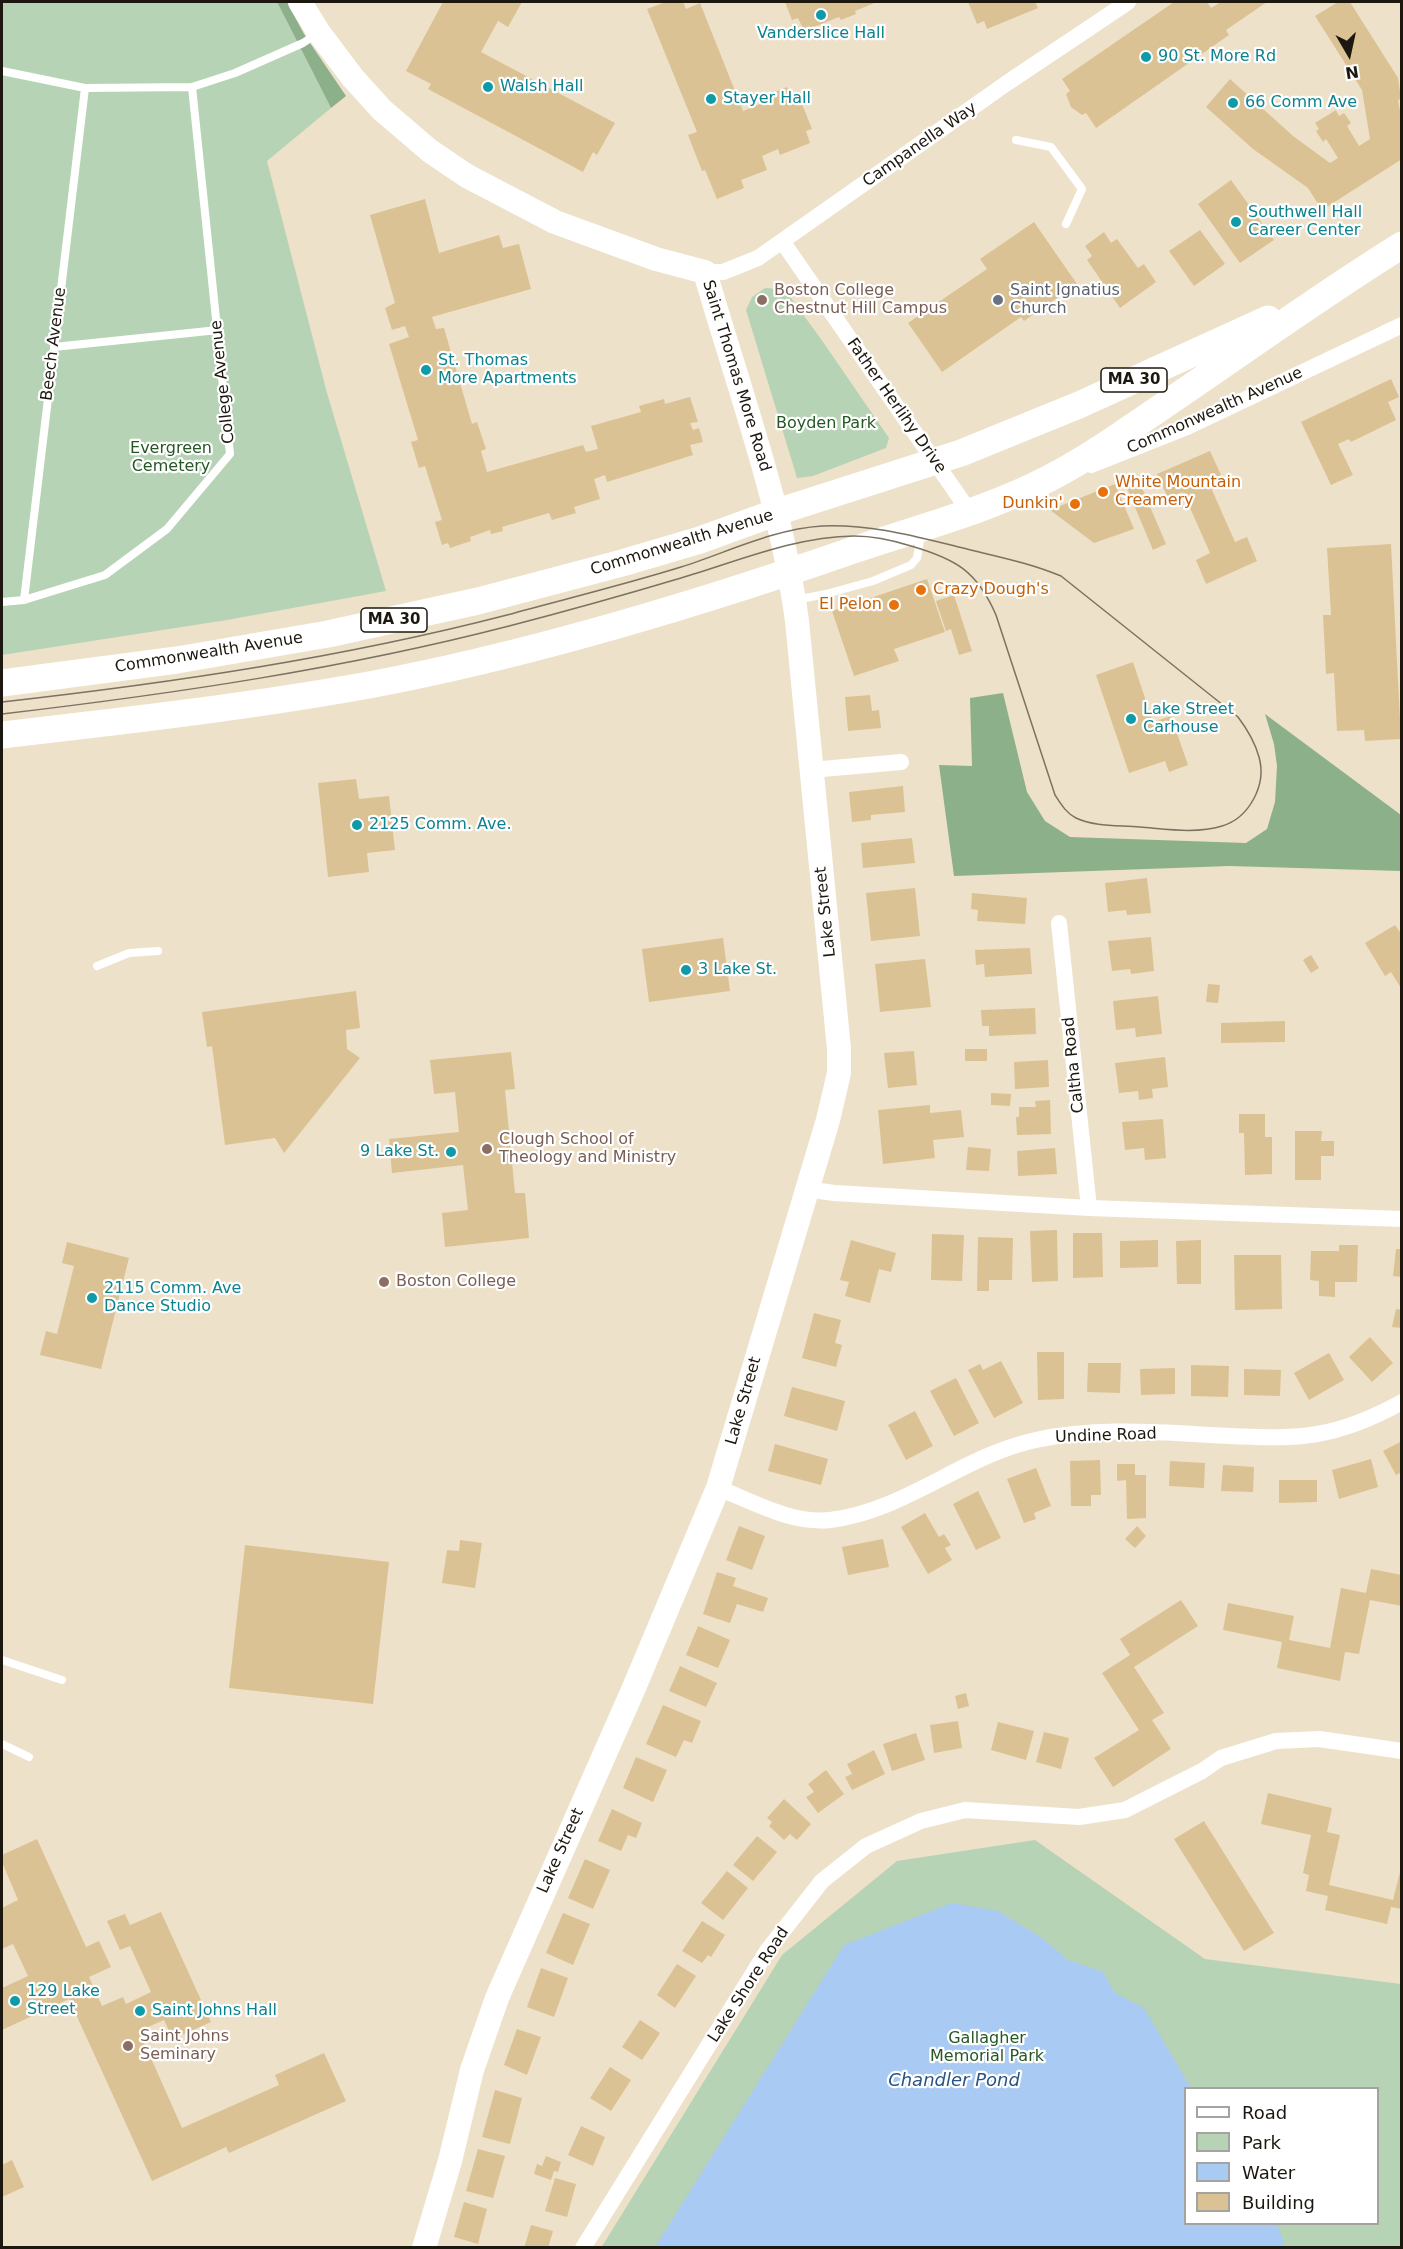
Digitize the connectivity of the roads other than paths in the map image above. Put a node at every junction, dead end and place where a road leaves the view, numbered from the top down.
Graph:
1 (300, 2) edge
2 (1128, 2) edge
3 (319, 33) junction
4 (2, 71) edge
5 (192, 87) junction
6 (85, 88) junction
7 (1016, 140) dead end
8 (1066, 224) dead end
9 (782, 241) junction
10 (1401, 244) edge
11 (705, 272) junction
12 (1329, 290) junction
13 (1401, 325) edge
14 (218, 330) junction
15 (54, 347) junction
16 (935, 463) junction
17 (1025, 490) junction
18 (969, 512) junction
19 (777, 513) junction
20 (922, 526) junction
21 (790, 572) junction
22 (24, 600) junction
23 (794, 600) junction
24 (2, 602) edge
25 (2, 682) edge
26 (2, 735) edge
27 (901, 762) dead end
28 (811, 770) junction
29 (1059, 923) dead end
30 (158, 951) dead end
31 (97, 966) dead end
32 (806, 1189) junction
33 (1089, 1208) junction
34 (1401, 1219) edge
35 (1401, 1402) edge
36 (718, 1488) junction
37 (2, 1660) edge
38 (62, 1680) dead end
39 (2, 1744) edge
40 (1401, 1751) edge
41 (29, 1757) dead end
42 (424, 2247) edge
43 (583, 2247) edge

1 - 3 street, Saint Thomas More Road
2 - 9 street, Campanella Way
3 - 5 lane
3 - 11 street, Saint Thomas More Road
4 - 6 lane
5 - 6 lane
5 - 14 lane, College Avenue
6 - 15 lane, Beech Avenue
7 - 8 lane
9 - 11 street, Campanella Way
9 - 16 street, Father Herlihy Drive
10 - 12 main road, Commonwealth Avenue / MA 30
11 - 19 street, Saint Thomas More Road
12 - 16 main road, Commonwealth Avenue / MA 30
12 - 17 main road, Commonwealth Avenue / MA 30
13 - 17 street, Commonwealth Avenue
14 - 15 lane
14 - 22 lane, College Avenue
15 - 22 lane, Beech Avenue
16 - 18 street, Father Herlihy Drive
16 - 19 main road, Commonwealth Avenue / MA 30
17 - 18 main road, Commonwealth Avenue / MA 30
18 - 20 main road, Commonwealth Avenue / MA 30
19 - 21 street, Lake Street
19 - 25 main road, Commonwealth Avenue / MA 30
20 - 21 main road, Commonwealth Avenue / MA 30
20 - 23 lane
21 - 23 street, Lake Street
21 - 26 main road, Commonwealth Avenue / MA 30
22 - 24 lane, College Avenue
23 - 28 street, Lake Street
27 - 28 street
28 - 32 street, Lake Street
29 - 33 street, Caltha Road
30 - 31 lane
32 - 33 street
32 - 36 street, Lake Street
33 - 34 street
35 - 36 street, Undine Road
36 - 42 street, Lake Street
37 - 38 lane
39 - 41 lane
40 - 43 street, Lake Shore Road

